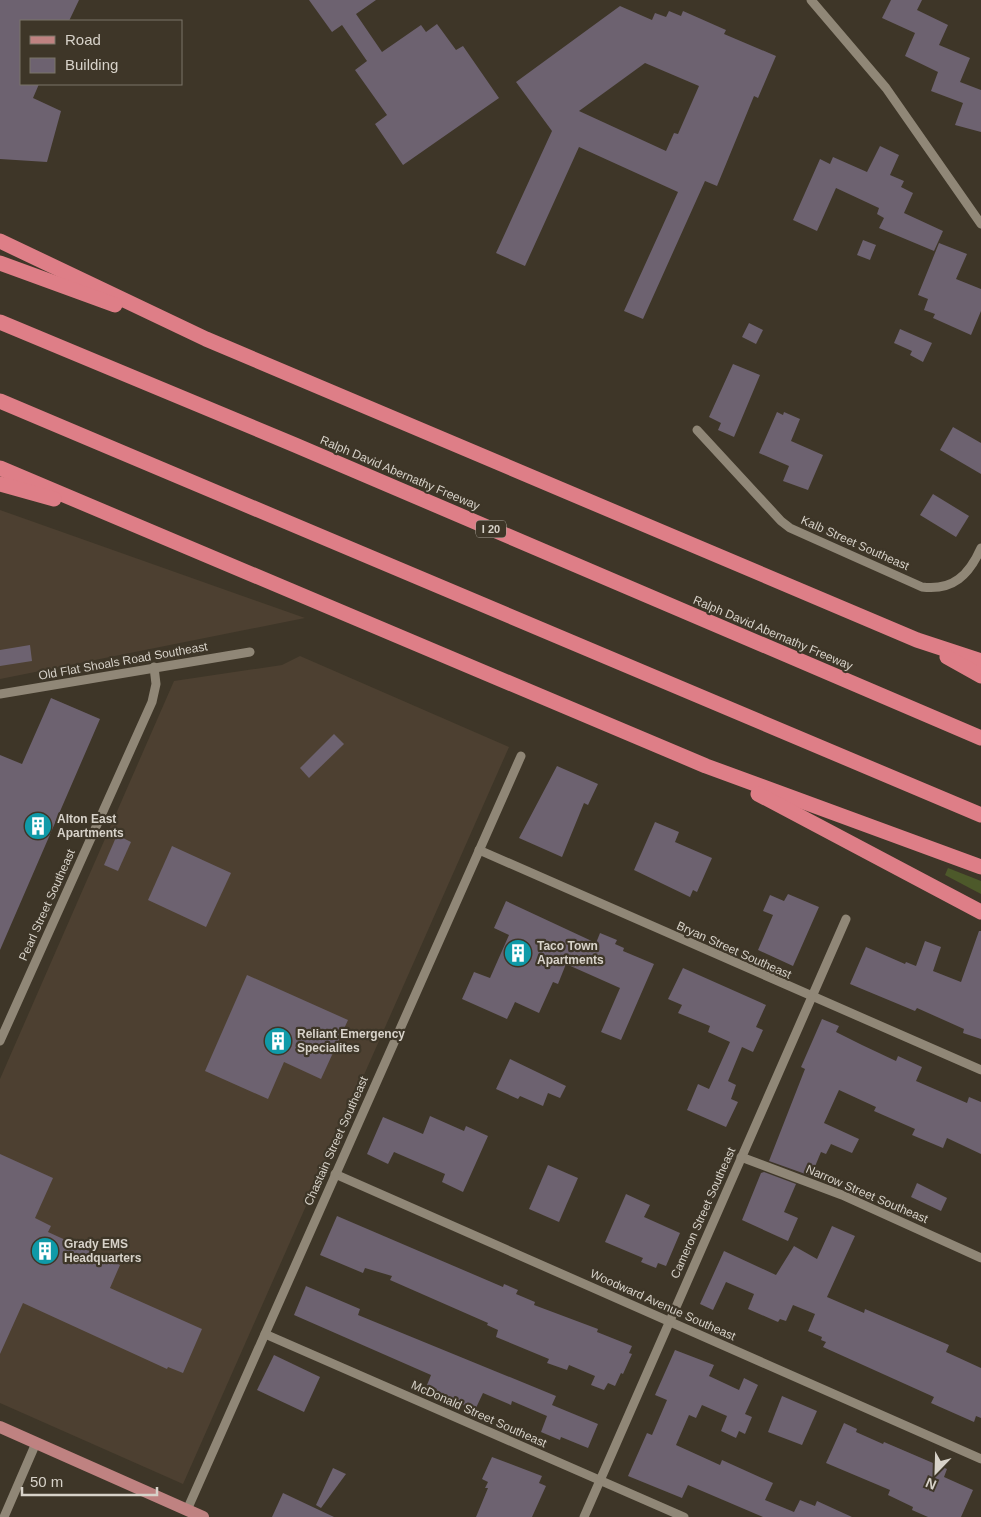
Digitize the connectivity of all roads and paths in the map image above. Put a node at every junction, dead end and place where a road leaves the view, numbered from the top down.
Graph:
1 (811, 0) edge
2 (981, 224) edge
3 (0, 240) edge
4 (0, 263) edge
5 (0, 322) edge
6 (206, 339) junction
7 (0, 401) edge
8 (697, 430) dead end
9 (0, 468) edge
10 (0, 484) edge
11 (104, 512) junction
12 (981, 548) edge
13 (917, 640) junction
14 (250, 652) dead end
15 (981, 661) edge
16 (154, 667) junction
17 (981, 676) edge
18 (0, 694) edge
19 (981, 738) edge
20 (521, 756) dead end
21 (706, 766) junction
22 (981, 815) edge
23 (479, 850) junction
24 (981, 867) edge
25 (981, 912) edge
26 (846, 919) dead end
27 (810, 997) junction
28 (0, 1041) edge
29 (981, 1070) edge
30 (741, 1157) junction
31 (335, 1174) junction
32 (981, 1258) edge
33 (669, 1321) junction
34 (265, 1334) junction
35 (0, 1427) edge
36 (36, 1443) junction
37 (981, 1459) edge
38 (600, 1480) junction
39 (187, 1510) junction
40 (4, 1517) edge
41 (203, 1517) edge
42 (584, 1517) edge
43 (684, 1517) edge

1 - 2 street
3 - 6 highway
4 - 6 highway
5 - 19 highway, Ralph David Abernathy Freeway / I 20
6 - 13 highway
7 - 22 highway
8 - 12 street, Kalb Street Southeast
9 - 11 highway
10 - 11 highway
11 - 21 highway
13 - 15 highway
13 - 17 highway
14 - 16 street, Old Flat Shoals Road Southeast
16 - 18 street, Old Flat Shoals Road Southeast
16 - 28 street, Pearl Street Southeast
20 - 23 street, Chastain Street Southeast
21 - 24 highway
21 - 25 highway
23 - 27 street, Bryan Street Southeast
23 - 31 street, Chastain Street Southeast
26 - 27 street, Cameron Street Southeast
27 - 29 street, Bryan Street Southeast
27 - 30 street, Cameron Street Southeast
30 - 32 street, Narrow Street Southeast
30 - 33 street, Cameron Street Southeast
31 - 33 street, Woodward Avenue Southeast
31 - 34 street, Chastain Street Southeast
33 - 37 street, Woodward Avenue Southeast
33 - 38 street, Cameron Street Southeast
34 - 38 street, McDonald Street Southeast
34 - 39 street, Chastain Street Southeast
35 - 36 main road
36 - 39 main road
36 - 40 street
38 - 42 street, Cameron Street Southeast
38 - 43 street, McDonald Street Southeast
39 - 41 main road

